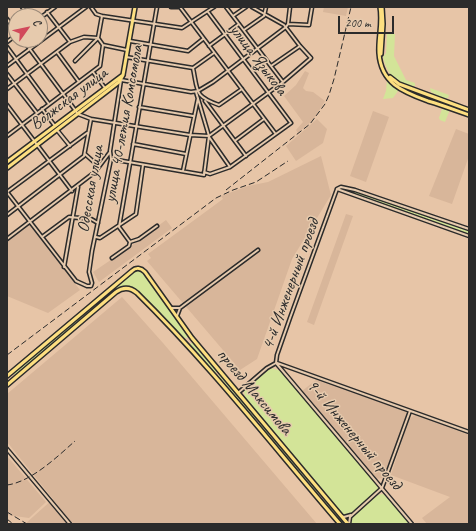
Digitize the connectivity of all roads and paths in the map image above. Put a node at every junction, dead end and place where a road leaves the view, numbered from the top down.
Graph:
1 (55, 7) edge
2 (86, 7) edge
3 (91, 7) edge
4 (135, 7) edge
5 (157, 7) edge
6 (171, 7) edge
7 (180, 7) edge
8 (214, 7) edge
9 (226, 7) edge
10 (246, 7) edge
11 (252, 7) edge
12 (266, 7) edge
13 (290, 7) edge
14 (312, 7) edge
15 (381, 7) edge
16 (48, 12) joint
17 (208, 12) junction
18 (265, 13) junction
19 (102, 16) junction
20 (233, 16) junction
21 (132, 21) junction
22 (191, 22) junction
23 (239, 24) junction
24 (153, 25) junction
25 (287, 25) junction
26 (59, 27) junction
27 (244, 30) junction
28 (224, 35) junction
29 (98, 38) junction
30 (203, 39) junction
31 (129, 41) junction
32 (70, 42) junction
33 (150, 44) junction
34 (103, 46) junction
35 (209, 46) junction
36 (300, 46) junction
37 (7, 47) edge
38 (30, 49) junction
39 (258, 49) junction
40 (127, 50) junction
41 (57, 52) junction
42 (214, 53) junction
43 (126, 58) junction
44 (16, 60) junction
45 (243, 60) junction
46 (75, 61) dead end
47 (148, 62) junction
48 (41, 64) junction
49 (7, 66) edge
50 (271, 66) junction
51 (193, 68) junction
52 (93, 72) junction
53 (228, 72) junction
54 (7, 74) edge
55 (27, 74) junction
56 (123, 75) junction
57 (121, 80) junction
58 (79, 82) junction
59 (283, 82) junction
60 (14, 83) junction
61 (144, 84) junction
62 (105, 88) junction
63 (7, 89) edge
64 (242, 89) junction
65 (197, 92) junction
66 (420, 92) junction
67 (268, 93) junction
68 (64, 94) junction
69 (198, 97) junction
70 (418, 97) junction
71 (205, 100) junction
72 (50, 104) junction
73 (253, 104) junction
74 (7, 105) edge
75 (139, 107) junction
76 (42, 109) junction
77 (76, 110) junction
78 (469, 110) edge
79 (37, 113) junction
80 (78, 114) junction
81 (469, 115) edge
82 (193, 116) junction
83 (91, 118) junction
84 (264, 119) junction
85 (115, 122) junction
86 (22, 125) junction
87 (223, 125) junction
88 (55, 126) junction
89 (136, 126) junction
90 (57, 130) junction
91 (88, 132) junction
92 (7, 134) edge
93 (275, 134) junction
94 (190, 135) junction
95 (209, 136) junction
96 (236, 140) junction
97 (34, 141) junction
98 (133, 144) junction
99 (37, 145) junction
100 (70, 146) junction
101 (110, 151) junction
102 (85, 154) junction
103 (186, 154) junction
104 (246, 156) junction
105 (110, 159) junction
106 (49, 161) junction
107 (7, 162) edge
108 (130, 162) junction
109 (143, 165) junction
110 (230, 167) junction
111 (7, 168) edge
112 (97, 169) junction
113 (183, 172) junction
114 (204, 172) junction
115 (60, 175) junction
116 (78, 186) junction
117 (337, 190) junction
118 (72, 191) junction
119 (7, 192) edge
120 (18, 207) junction
121 (7, 215) edge
122 (73, 216) junction
123 (30, 222) junction
124 (98, 223) junction
125 (157, 226) dead end
126 (119, 227) junction
127 (469, 229) edge
128 (469, 236) edge
129 (42, 237) junction
130 (96, 237) junction
131 (7, 239) edge
132 (130, 242) junction
133 (258, 250) dead end
134 (112, 258) dead end
135 (64, 267) junction
136 (98, 299) junction
137 (102, 303) junction
138 (170, 308) junction
139 (180, 308) junction
140 (177, 317) junction
141 (192, 338) junction
142 (186, 343) junction
143 (276, 363) junction
144 (220, 372) junction
145 (8, 375) edge
146 (215, 376) junction
147 (14, 379) junction
148 (7, 384) edge
149 (238, 393) junction
150 (410, 411) junction
151 (259, 419) junction
152 (255, 423) junction
153 (469, 432) edge
154 (7, 449) edge
155 (382, 488) junction
156 (323, 495) junction
157 (318, 499) junction
158 (353, 514) junction
159 (340, 515) junction
160 (70, 524) edge
161 (338, 524) edge
162 (349, 524) edge
163 (412, 524) edge

1 - 16 street
2 - 26 street
3 - 19 street
4 - 21 main road
5 - 24 street, улица 40-летия Комсомола
6 - 7 street
7 - 22 street
8 - 17 street
9 - 20 street
10 - 20 street
11 - 18 street
12 - 18 street
13 - 25 street
14 - 25 street
15 - 66 main road
15 - 70 main road
16 - 26 street
17 - 22 street
17 - 28 street, улица Языкова
18 - 25 street
18 - 27 street
19 - 21 street
19 - 29 street
20 - 23 street
21 - 24 street
21 - 31 main road
22 - 24 street
22 - 30 street
23 - 27 street
23 - 28 street
24 - 33 street, улица 40-летия Комсомола
25 - 36 street
25 - 39 street
26 - 32 street
26 - 38 street
27 - 39 street
28 - 35 street
28 - 45 street, улица Языкова
29 - 32 street
29 - 34 street
29 - 46 street
30 - 33 street
30 - 35 street
31 - 33 street
31 - 40 main road
32 - 41 street
33 - 47 street, улица 40-летия Комсомола
34 - 40 street
34 - 52 street
35 - 42 street
36 - 50 street
36 - 59 street
37 - 44 street
38 - 44 street
38 - 48 street
39 - 45 street
39 - 50 street
40 - 43 main road
41 - 48 street
41 - 58 street
42 - 51 street
42 - 53 street
43 - 47 street
43 - 56 main road
44 - 49 street
44 - 55 street
45 - 53 street
45 - 67 street, улица Языкова
47 - 51 street
47 - 61 street, улица 40-летия Комсомола
48 - 55 street
48 - 68 street
50 - 59 street
51 - 65 street
52 - 58 street
52 - 62 street
53 - 64 street
53 - 65 street
54 - 60 street
55 - 60 street
55 - 72 street
56 - 57 main road, Волжская улица
56 - 62 main road, Волжская улица
57 - 61 street
57 - 80 main road, Волжская улица
57 - 85 street, Одесская улица
58 - 68 street
59 - 67 street
60 - 63 street
60 - 79 street
61 - 65 street
61 - 75 street, улица 40-летия Комсомола
62 - 77 main road, Волжская улица
64 - 71 street
64 - 73 street
65 - 69 street
65 - 71 street
66 - 70 main road
66 - 78 main road
67 - 73 street
67 - 93 street, улица Языкова
68 - 72 street
68 - 77 street
69 - 82 street
69 - 95 street
70 - 81 main road
71 - 87 street
72 - 76 street
73 - 84 street
73 - 87 street
74 - 86 street
75 - 82 street
75 - 89 street, улица 40-летия Комсомола
76 - 79 street
76 - 88 street
77 - 80 street
77 - 88 main road, Волжская улица
79 - 86 street
80 - 83 street
80 - 90 main road, Волжская улица
82 - 94 street
83 - 85 street
83 - 91 street
84 - 93 street
84 - 96 street
85 - 89 street
85 - 101 street, Одесская улица
86 - 92 street
86 - 97 street
87 - 95 street
87 - 96 street
88 - 97 main road, Волжская улица
89 - 94 street
89 - 98 street, улица 40-летия Комсомола
90 - 99 main road, Волжская улица
90 - 100 street
91 - 100 street
91 - 102 street
93 - 104 street
94 - 95 street
94 - 103 street
95 - 110 street
95 - 114 street
96 - 104 street
97 - 99 street
97 - 107 main road, Волжская улица
98 - 103 street
98 - 108 street, улица 40-летия Комсомола
99 - 106 street
99 - 111 main road, Волжская улица
100 - 106 street
101 - 105 street, Одесская улица
101 - 112 street
102 - 112 street
102 - 115 street
103 - 113 street
104 - 110 street
105 - 108 street
105 - 124 street, Одесская улица
106 - 115 street
106 - 119 street
108 - 109 street
108 - 126 street, улица 40-летия Комсомола
109 - 113 street
109 - 126 street
110 - 114 street
112 - 116 street
113 - 114 street
115 - 118 street
115 - 120 street
116 - 118 street
116 - 122 street
117 - 127 street
117 - 128 street
117 - 143 street, 4-й Инженерный проезд
118 - 123 street
119 - 120 street
120 - 121 street
120 - 123 street
122 - 124 street
122 - 129 street
122 - 135 street
123 - 129 street
123 - 131 street
124 - 130 street, Одесская улица
125 - 132 street
126 - 130 street
126 - 132 street, улица 40-летия Комсомола
129 - 135 street
130 - 135 street, Одесская улица
132 - 134 street
133 - 139 street
136 - 137 main road
136 - 138 main road, проезд Максимова
136 - 145 main road
137 - 142 main road, проезд Максимова
137 - 147 main road
138 - 139 street
138 - 140 main road, проезд Максимова
139 - 140 street
140 - 141 main road, проезд Максимова
141 - 142 main road
141 - 144 main road, проезд Максимова
142 - 146 main road, проезд Максимова
143 - 149 street, 4-й Инженерный проезд
143 - 150 street
143 - 155 street, 9-й Инженерный проезд
144 - 146 main road
144 - 149 main road, проезд Максимова
145 - 147 main road
146 - 152 main road, проезд Максимова
147 - 148 main road
149 - 151 main road, проезд Максимова
150 - 153 street
150 - 155 street
151 - 152 main road
151 - 156 main road, проезд Максимова
152 - 157 main road, проезд Максимова
154 - 160 street
155 - 158 street
155 - 163 street, 9-й Инженерный проезд
156 - 157 main road
156 - 159 main road, проезд Максимова
157 - 161 main road, проезд Максимова
158 - 159 street
158 - 162 street
159 - 162 main road, проезд Максимова

